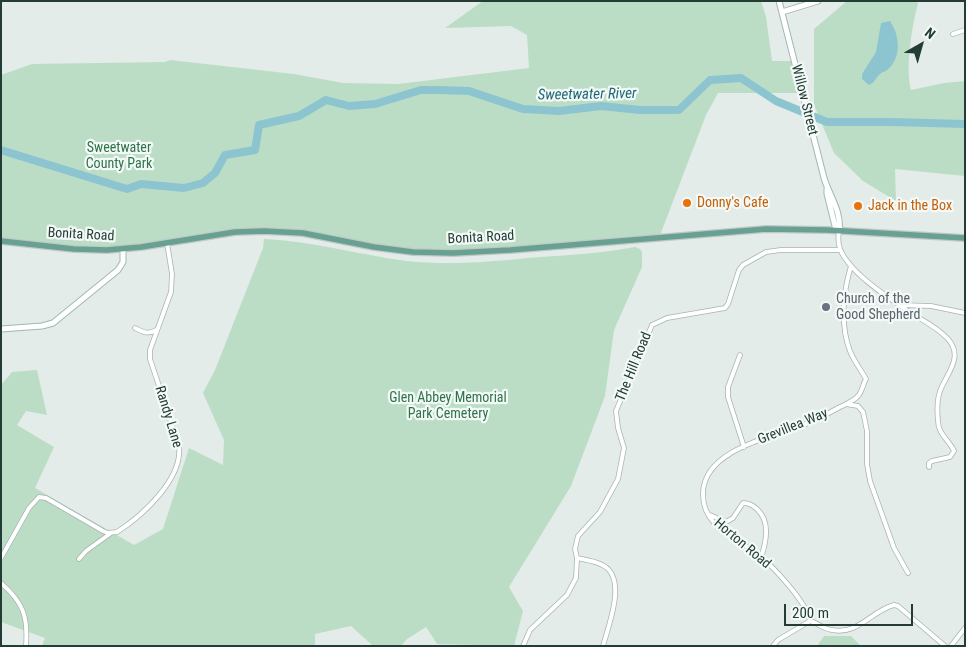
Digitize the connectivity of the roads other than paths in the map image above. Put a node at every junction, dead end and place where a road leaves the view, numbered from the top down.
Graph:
1 (779, 1) edge
2 (818, 1) edge
3 (810, 3) edge
4 (782, 12) junction
5 (965, 30) edge
6 (952, 34) dead end
7 (839, 231) junction
8 (965, 238) edge
9 (1, 241) edge
10 (167, 244) junction
11 (123, 249) junction
12 (840, 250) junction
13 (851, 266) junction
14 (900, 305) junction
15 (965, 313) edge
16 (135, 328) dead end
17 (1, 329) edge
18 (156, 330) junction
19 (740, 355) dead end
20 (844, 405) junction
21 (744, 447) junction
22 (929, 467) dead end
23 (709, 515) junction
24 (113, 532) junction
25 (1, 558) edge
26 (577, 558) junction
27 (761, 558) junction
28 (79, 559) dead end
29 (908, 574) dead end
30 (1, 583) edge
31 (810, 620) junction
32 (965, 628) edge
33 (26, 646) edge
34 (523, 646) edge
35 (602, 646) edge
36 (773, 646) edge
37 (945, 646) edge
38 (951, 646) edge

1 - 4 main road, Willow Street
2 - 3 main road
3 - 4 main road
4 - 7 main road, Willow Street
5 - 6 street
7 - 8 main road, Bonita Road
7 - 10 main road, Bonita Road
7 - 12 street
9 - 11 main road, Bonita Road
10 - 11 main road, Bonita Road
10 - 18 street, Randy Lane
11 - 17 main road
12 - 13 street
12 - 26 street, The Hill Road
13 - 14 street
13 - 20 street, Grevillea Way
14 - 15 street
14 - 22 street
16 - 18 street
18 - 24 street, Randy Lane
19 - 21 street, Grevillea Way
20 - 21 street, Grevillea Way
20 - 29 street
21 - 23 street, Horton Road
23 - 27 street, Horton Road
23 - 27 street
24 - 25 street
24 - 28 street, Randy Lane
26 - 34 street, The Hill Road
26 - 35 street
27 - 31 street, Horton Road
30 - 33 street
31 - 36 street
31 - 37 street
32 - 38 street

